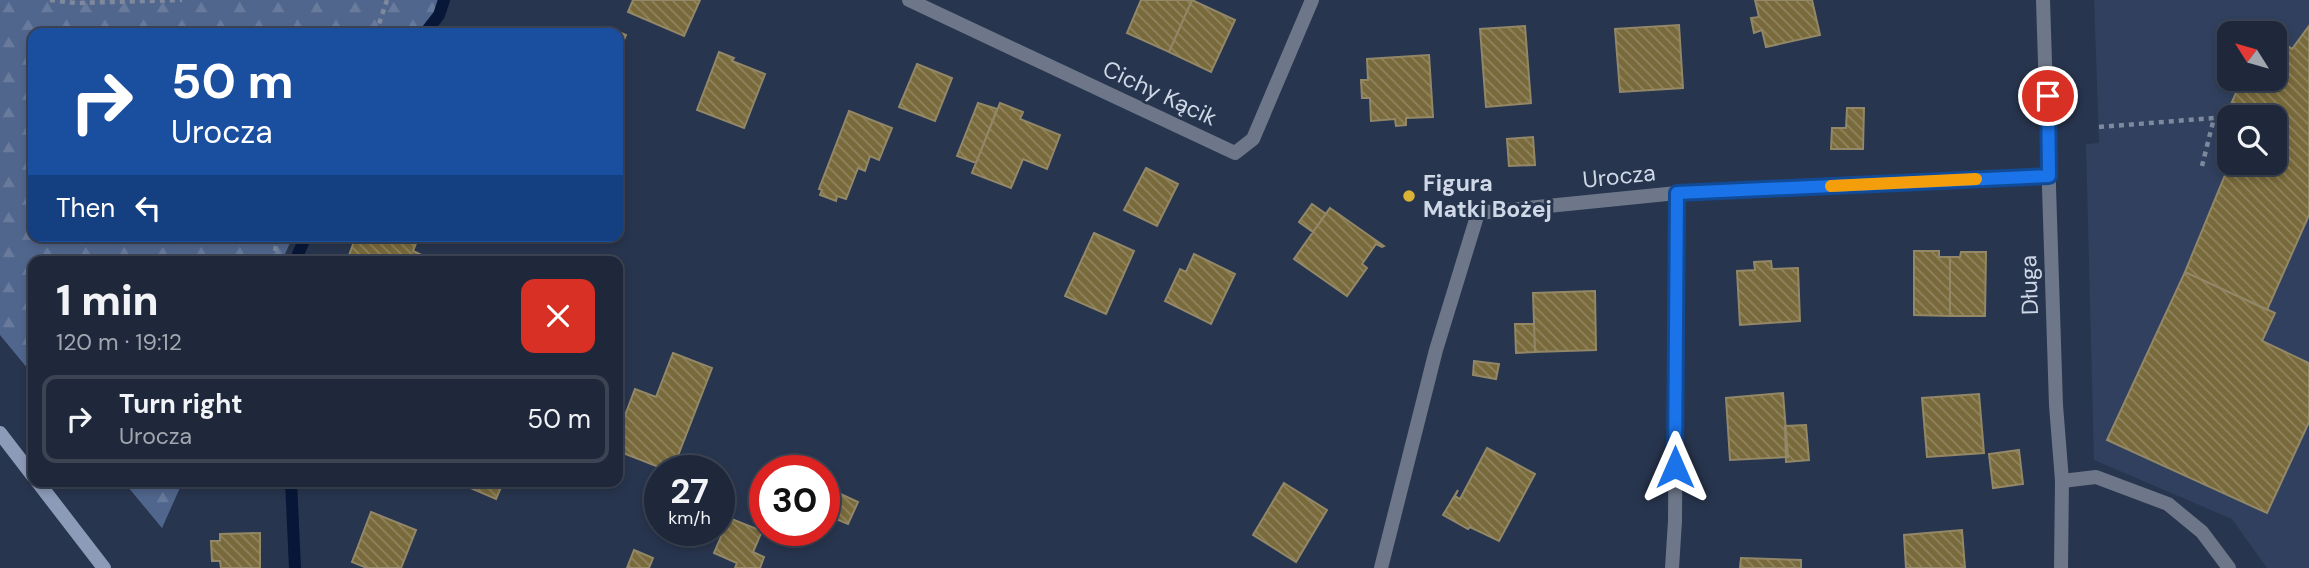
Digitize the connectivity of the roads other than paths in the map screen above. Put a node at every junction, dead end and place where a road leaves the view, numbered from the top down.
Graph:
1 (909, 0) edge
2 (1312, 0) edge
3 (2043, 0) edge
4 (2049, 176) junction
5 (1677, 193) junction
6 (0, 433) edge
7 (28, 469) edge
8 (2062, 481) junction
9 (42, 487) edge
10 (104, 568) edge
11 (1381, 568) edge
12 (1672, 568) edge
13 (2061, 568) edge
14 (2229, 568) edge

1 - 2 street, Cichy Kącik
3 - 4 street, Długa
4 - 5 street, Urocza
4 - 8 street, Długa
5 - 11 street, Urocza
5 - 12 street
6 - 7 main road
8 - 13 street, Długa
8 - 14 street
9 - 10 main road

